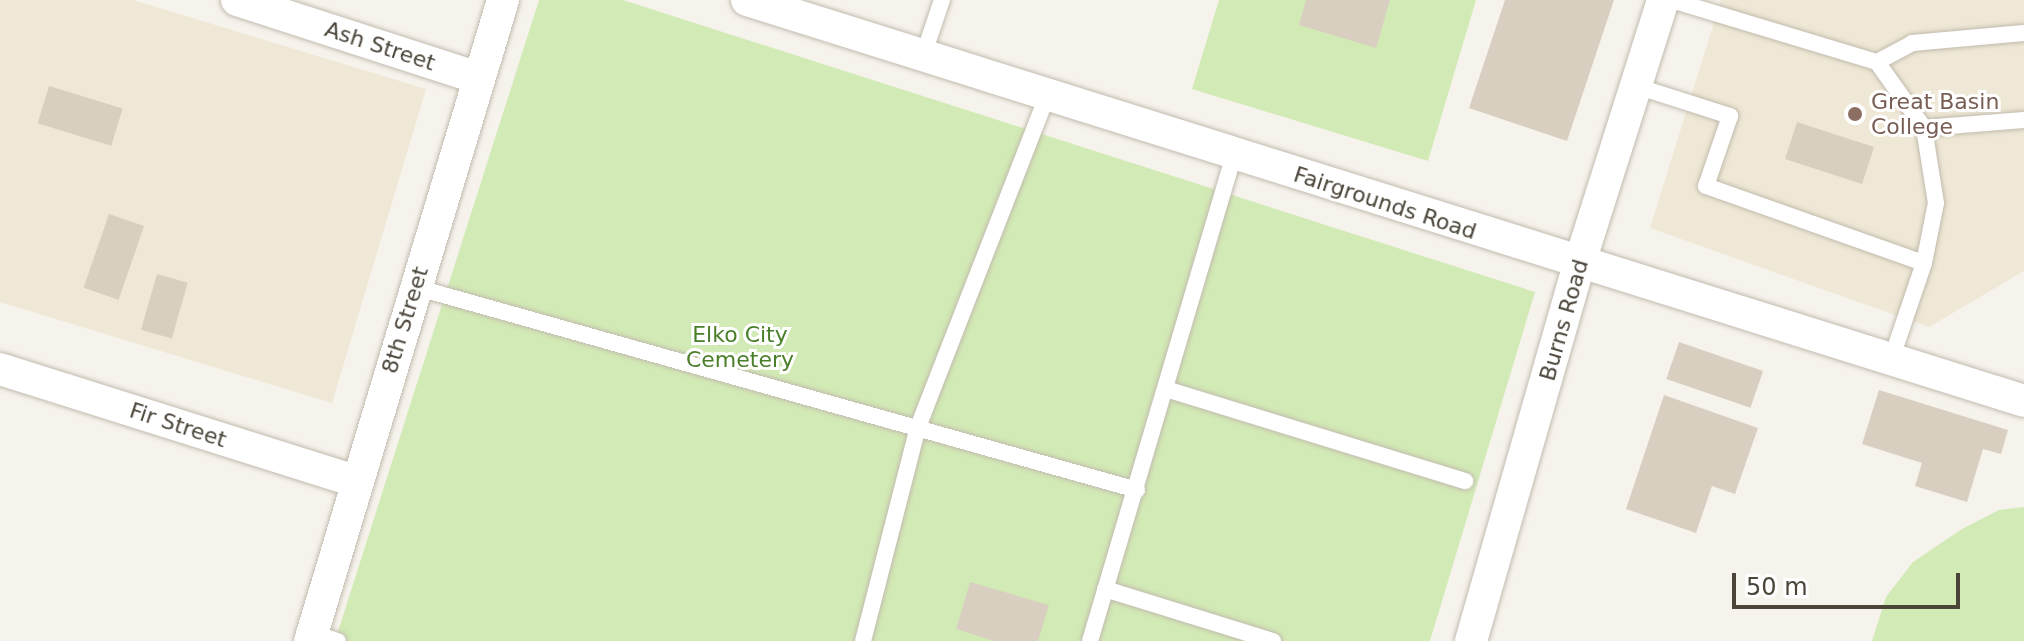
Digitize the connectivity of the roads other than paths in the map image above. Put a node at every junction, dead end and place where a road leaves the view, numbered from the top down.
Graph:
1 (237, 0) edge
2 (503, 0) edge
3 (747, 0) edge
4 (942, 0) edge
5 (1663, 0) edge
6 (1671, 0) edge
7 (2024, 33) edge
8 (923, 56) junction
9 (1877, 62) junction
10 (478, 78) junction
11 (1636, 86) junction
12 (1047, 96) junction
13 (2024, 120) edge
14 (1924, 128) junction
15 (1234, 155) junction
16 (1924, 263) junction
17 (1579, 265) junction
18 (415, 287) junction
19 (1891, 360) junction
20 (0, 369) edge
21 (1169, 390) junction
22 (2024, 401) edge
23 (918, 427) junction
24 (356, 481) junction
25 (1465, 481) dead end
26 (1137, 490) junction
27 (1105, 589) junction
28 (320, 638) edge
29 (863, 641) edge
30 (1090, 641) edge
31 (1273, 641) edge
32 (1471, 641) edge

1 - 10 street, Ash Street
2 - 10 street, 8th Street
3 - 8 street, Fairgrounds Road
4 - 8 lane
5 - 11 street, Burns Road
6 - 9 lane
7 - 9 lane
8 - 12 street, Fairgrounds Road
9 - 14 lane
10 - 18 street, 8th Street
11 - 16 lane
11 - 17 street, Burns Road
12 - 15 street, Fairgrounds Road
12 - 23 lane
13 - 14 lane
14 - 16 lane
15 - 17 street, Fairgrounds Road
15 - 21 lane
16 - 19 lane
17 - 19 street, Fairgrounds Road
17 - 32 street, Burns Road
18 - 23 lane
18 - 24 street, 8th Street
19 - 22 street, Fairgrounds Road
20 - 24 street, Fir Street
21 - 25 lane
21 - 26 lane
23 - 26 lane
23 - 29 lane
24 - 28 street, 8th Street
26 - 27 lane
27 - 30 lane
27 - 31 lane

